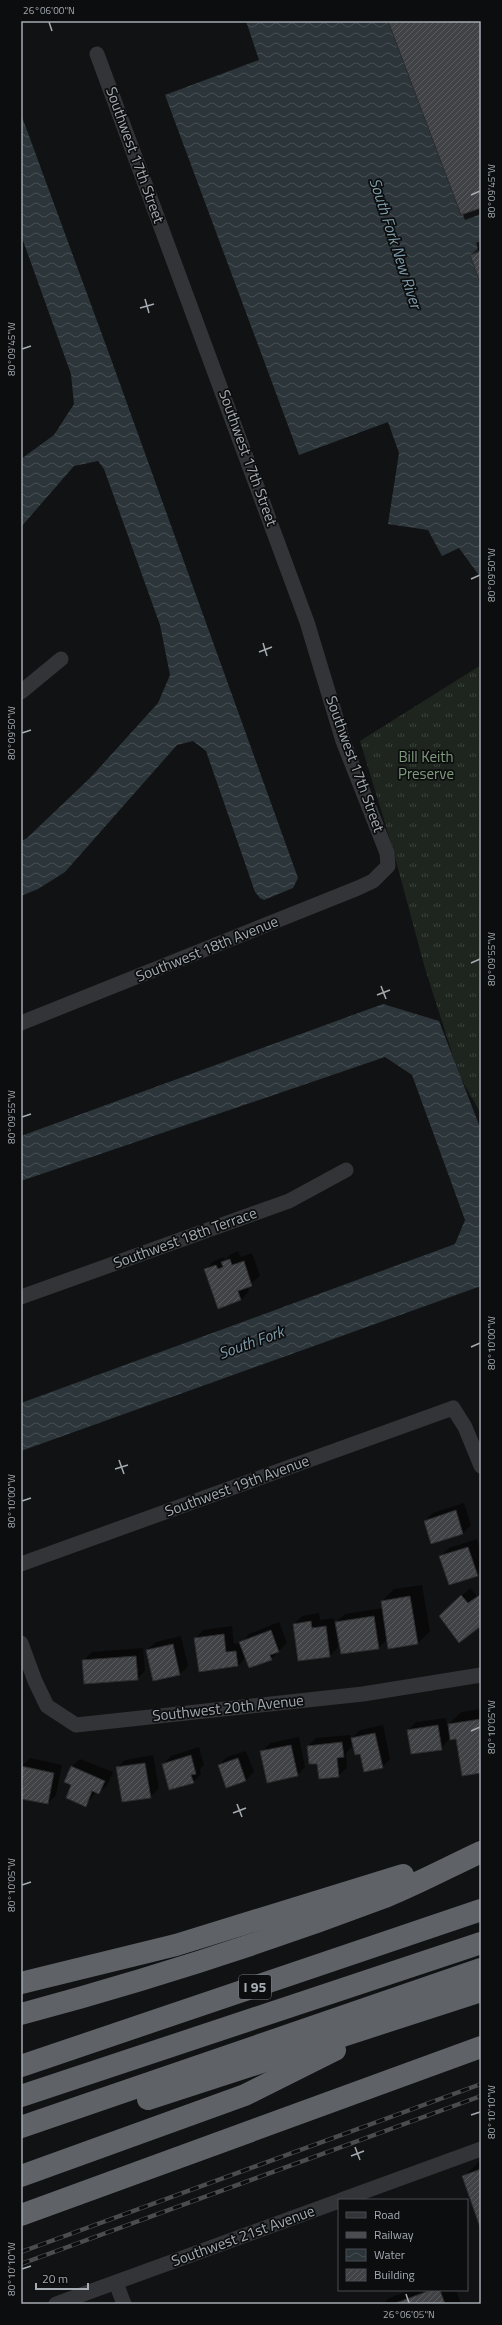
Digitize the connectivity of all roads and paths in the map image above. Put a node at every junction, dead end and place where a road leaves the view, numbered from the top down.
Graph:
1 (97, 54) dead end
2 (61, 659) dead end
3 (21, 692) edge
4 (388, 866) joint
5 (21, 1023) edge
6 (346, 1170) dead end
7 (21, 1297) edge
8 (481, 1466) edge
9 (21, 1564) edge
10 (21, 1643) edge
11 (481, 1675) edge
12 (481, 1852) edge
13 (481, 1910) edge
14 (481, 1943) edge
15 (481, 1969) edge
16 (21, 1983) edge
17 (481, 1991) edge
18 (21, 2014) edge
19 (402, 2018) junction
20 (481, 2047) edge
21 (24, 2065) edge
22 (21, 2096) edge
23 (21, 2127) edge
24 (21, 2140) edge
25 (481, 2149) edge
26 (21, 2176) edge
27 (343, 2199) edge
28 (338, 2201) edge
29 (26, 2213) edge
30 (116, 2283) junction
31 (56, 2304) edge
32 (124, 2304) edge

1 - 4 street, Southwest 17th Street
2 - 3 street
4 - 5 street, Southwest 18th Avenue
6 - 7 street, Southwest 18th Terrace
8 - 9 street, Southwest 19th Avenue
10 - 11 street, Southwest 20th Avenue
12 - 16 highway
12 - 18 highway
13 - 21 highway, I 95
14 - 22 highway
15 - 23 highway
17 - 19 highway
19 - 24 highway
19 - 26 highway
20 - 29 highway
25 - 27 street, Southwest 21st Avenue
28 - 30 street, Southwest 21st Avenue
30 - 31 street, Southwest 21st Avenue
30 - 32 street

